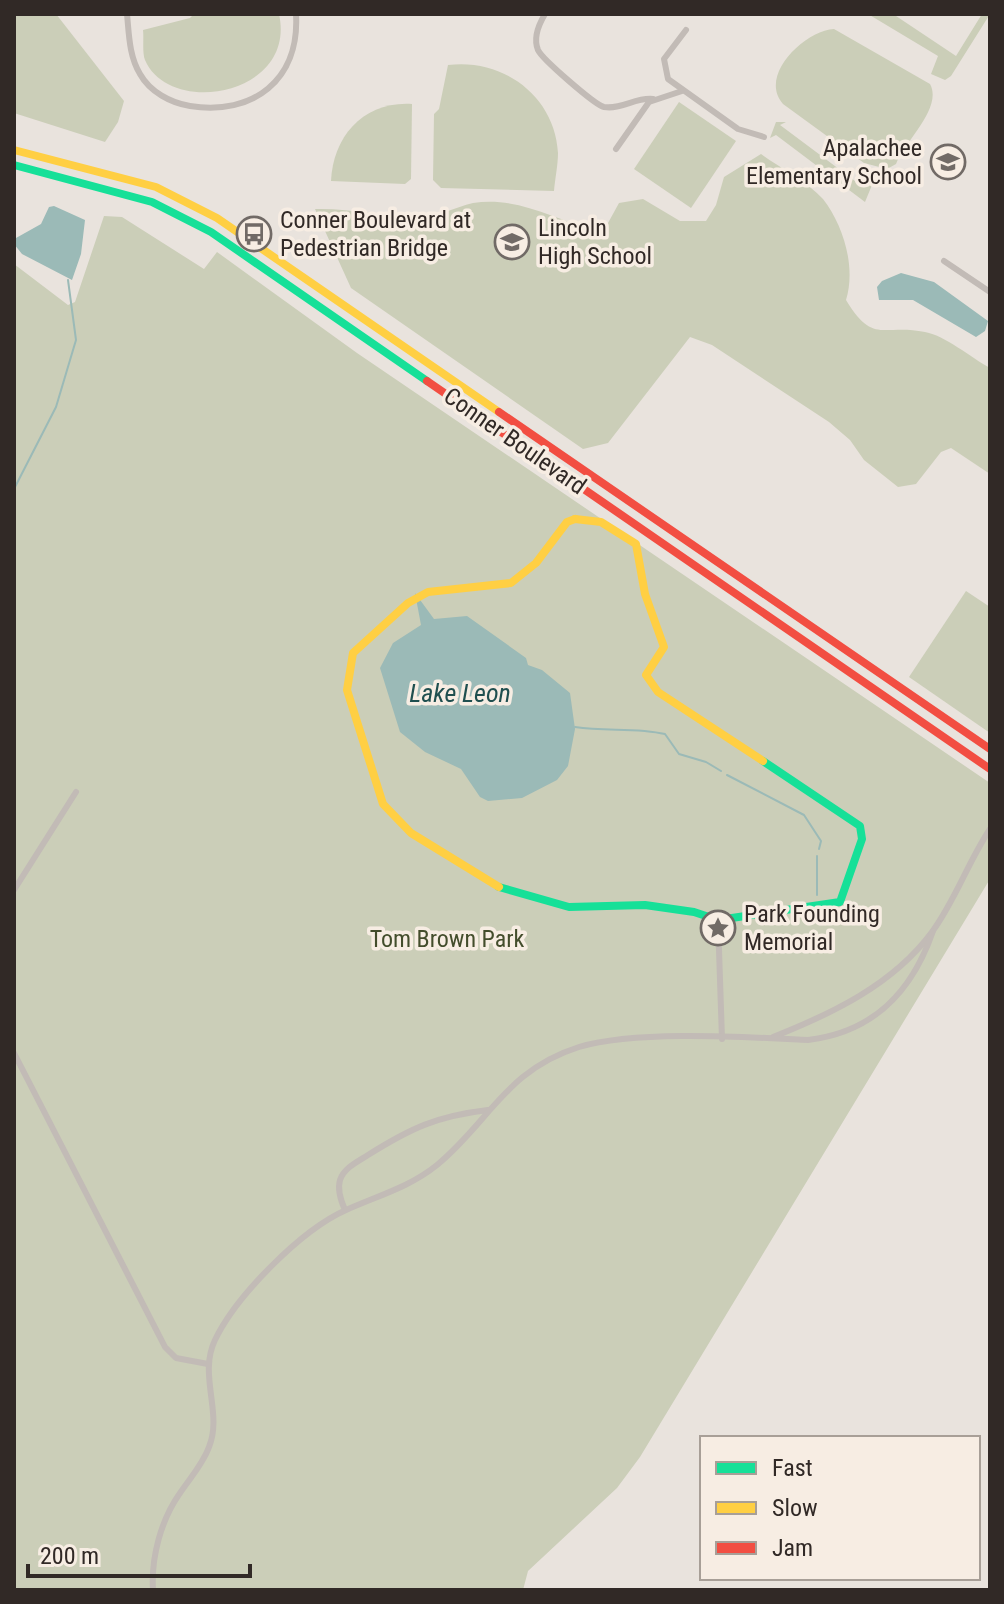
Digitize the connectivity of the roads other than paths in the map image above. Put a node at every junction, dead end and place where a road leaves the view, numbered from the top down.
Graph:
1 (127, 14) edge
2 (296, 14) edge
3 (545, 14) edge
4 (686, 30) dead end
5 (682, 91) junction
6 (653, 99) junction
7 (764, 137) dead end
8 (616, 149) dead end
9 (14, 150) edge
10 (14, 165) edge
11 (243, 235) junction
12 (235, 248) junction
13 (944, 261) dead end
14 (990, 292) edge
15 (742, 580) junction
16 (734, 592) junction
17 (990, 749) edge
18 (990, 769) edge
19 (76, 792) dead end
20 (990, 829) edge
21 (14, 890) edge
22 (718, 920) junction
23 (933, 931) junction
24 (769, 1038) junction
25 (722, 1039) junction
26 (14, 1053) edge
27 (490, 1110) junction
28 (345, 1210) junction
29 (208, 1364) junction
30 (153, 1590) edge

1 - 2 street
3 - 6 street
4 - 5 street
5 - 6 street
5 - 7 street
6 - 8 street
9 - 11 main road, Conner Boulevard
10 - 12 main road, Conner Boulevard
11 - 12 main road
11 - 15 main road, Conner Boulevard
12 - 16 main road, Conner Boulevard
13 - 14 street
15 - 16 main road
15 - 17 main road, Conner Boulevard
16 - 18 main road, Conner Boulevard
19 - 21 street
20 - 23 street
22 - 22 main road
22 - 25 street
23 - 24 street
23 - 24 street
24 - 25 street
25 - 27 street
26 - 29 street
27 - 28 street
27 - 28 street
28 - 29 street
29 - 30 street

